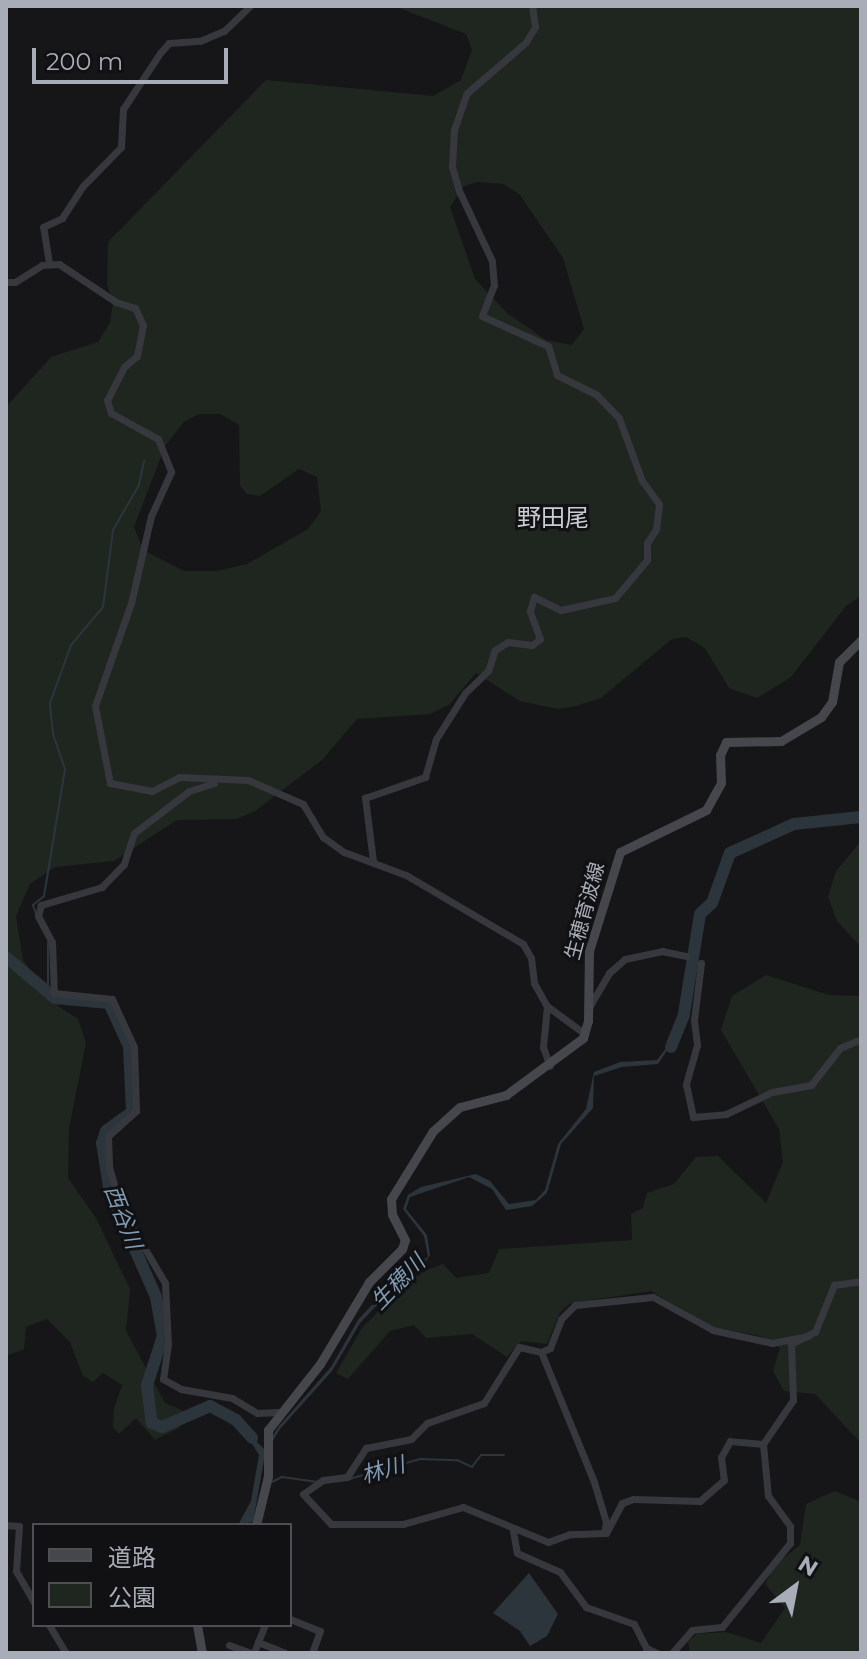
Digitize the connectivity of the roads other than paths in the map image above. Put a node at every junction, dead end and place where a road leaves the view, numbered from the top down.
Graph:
1 (250, 6) edge
2 (532, 6) edge
3 (49, 263) junction
4 (6, 282) edge
5 (861, 640) edge
6 (216, 782) junction
7 (373, 861) junction
8 (686, 956) dead end
9 (701, 963) dead end
10 (547, 1006) junction
11 (588, 1009) junction
12 (585, 1034) junction
13 (861, 1039) edge
14 (550, 1066) junction
15 (861, 1281) edge
16 (808, 1336) junction
17 (541, 1352) junction
18 (278, 1412) junction
19 (763, 1444) junction
20 (257, 1523) edge
21 (6, 1525) edge
22 (513, 1531) junction
23 (603, 1534) junction
24 (32, 1599) edge
25 (292, 1620) edge
26 (50, 1627) edge
27 (197, 1627) edge
28 (264, 1627) edge
29 (258, 1642) junction
30 (229, 1645) dead end
31 (66, 1653) edge
32 (202, 1653) edge
33 (252, 1653) edge
34 (285, 1653) edge
35 (312, 1653) edge
36 (657, 1653) edge
37 (672, 1653) edge

1 - 3 street
2 - 7 street
3 - 4 street
3 - 6 street
5 - 11 main road, 生穂育波線
6 - 7 street
6 - 18 street
7 - 10 street
8 - 11 street
9 - 13 street
10 - 12 street
10 - 14 street
11 - 12 main road, 生穂育波線
12 - 14 main road
14 - 18 main road
15 - 16 street
16 - 17 street
16 - 19 street
17 - 22 street
17 - 23 street
18 - 20 main road
19 - 23 street
19 - 37 street
21 - 24 street
22 - 23 street
22 - 36 street
25 - 35 street
26 - 31 street
27 - 32 main road
28 - 29 street
29 - 33 street
29 - 34 street
30 - 33 street

